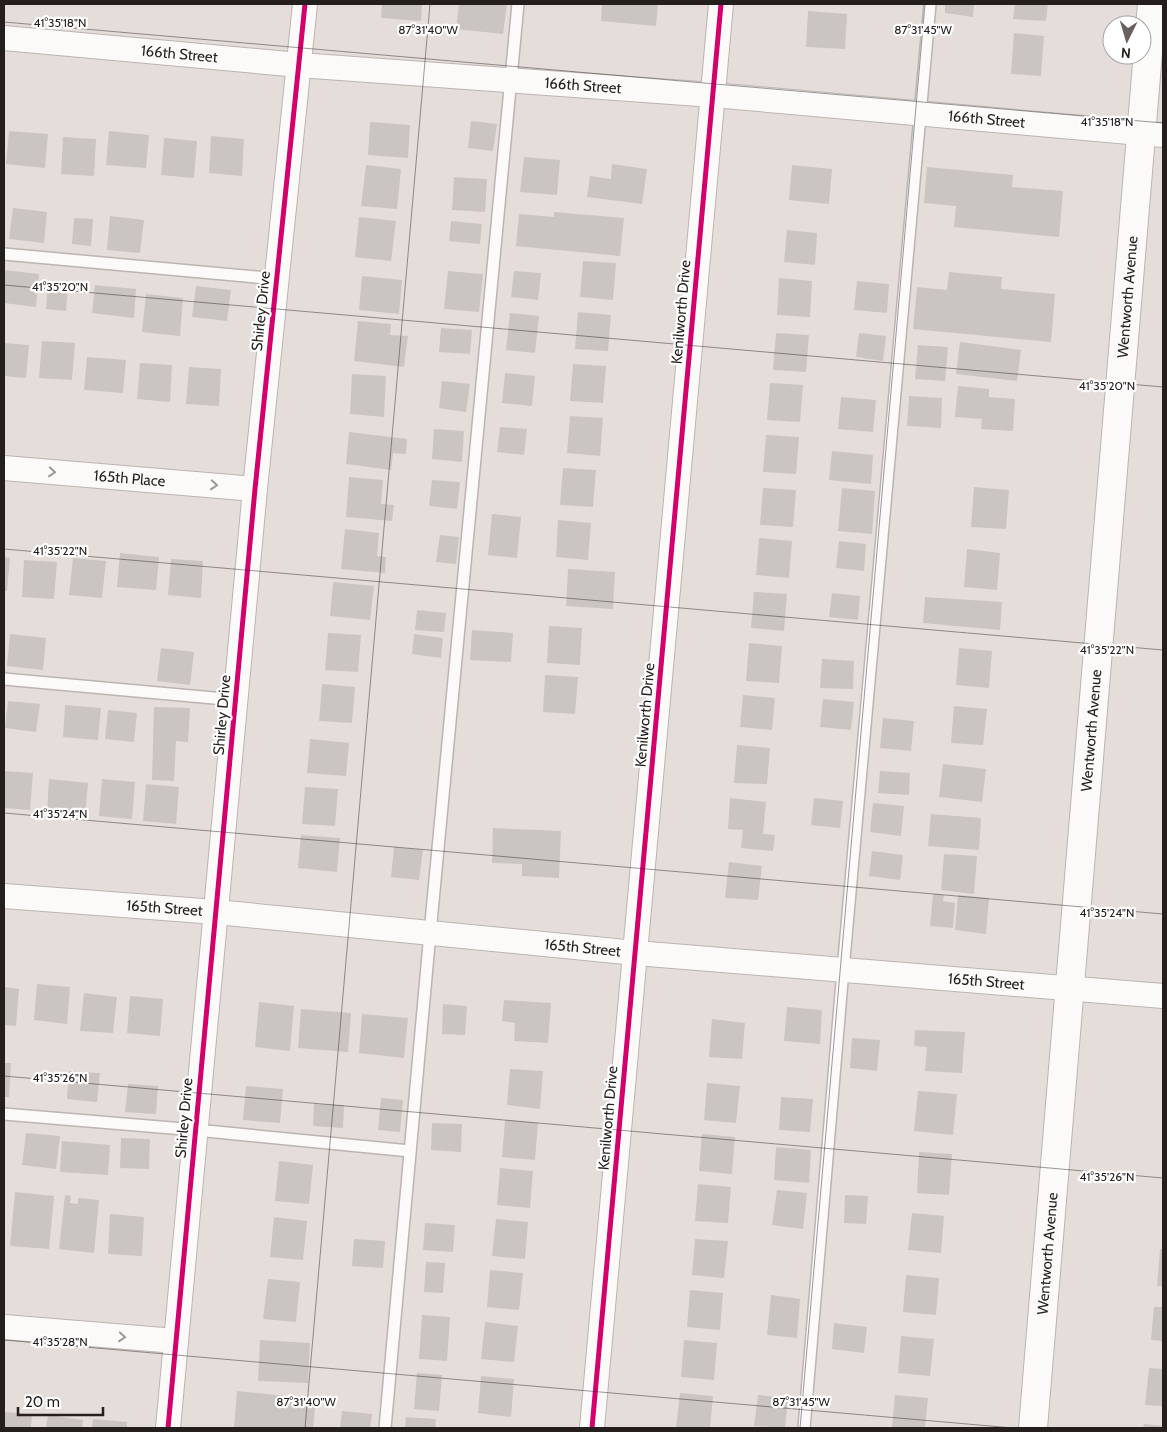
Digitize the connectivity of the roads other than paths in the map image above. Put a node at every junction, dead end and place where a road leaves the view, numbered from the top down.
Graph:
1 (305, 4) edge
2 (518, 4) edge
3 (721, 4) edge
4 (930, 4) edge
5 (1152, 4) edge
6 (4, 38) edge
7 (299, 65) junction
8 (511, 80) junction
9 (713, 95) junction
10 (921, 114) junction
11 (1152, 134) edge
12 (4, 254) edge
13 (277, 279) junction
14 (4, 468) edge
15 (255, 489) junction
16 (4, 679) edge
17 (236, 700) junction
18 (4, 896) edge
19 (216, 912) junction
20 (430, 933) junction
21 (636, 953) junction
22 (843, 970) junction
23 (1070, 988) junction
24 (1163, 996) edge
25 (4, 1114) edge
26 (196, 1130) junction
27 (410, 1151) junction
28 (4, 1327) edge
29 (176, 1341) junction
30 (168, 1428) edge
31 (385, 1428) edge
32 (592, 1428) edge
33 (804, 1428) edge
34 (1034, 1428) edge

1 - 7 street, Shirley Drive
2 - 8 lane
3 - 9 street, Kenilworth Drive
4 - 10 lane
5 - 11 street, Wentworth Avenue
6 - 7 street, 166th Street
7 - 8 street, 166th Street
7 - 13 street, Shirley Drive
8 - 9 street, 166th Street
8 - 20 lane
9 - 10 street, 166th Street
9 - 21 street, Kenilworth Drive
10 - 11 street, 166th Street
10 - 22 lane
11 - 23 street, Wentworth Avenue
12 - 13 lane
13 - 15 street, Shirley Drive
14 -> 15 street, 165th Place
15 - 17 street, Shirley Drive
16 - 17 lane
17 - 19 street, Shirley Drive
18 - 19 street, 165th Street
19 - 20 street, 165th Street
19 - 26 street, Shirley Drive
20 - 21 street, 165th Street
20 - 27 lane
21 - 22 street, 165th Street
21 - 32 street, Kenilworth Drive
22 - 23 street, 165th Street
22 - 33 lane
23 - 24 street, 165th Street
23 - 34 street, Wentworth Avenue
25 - 26 lane
26 - 27 lane
26 - 29 street, Shirley Drive
27 - 31 lane
28 -> 29 street
29 - 30 street, Shirley Drive

